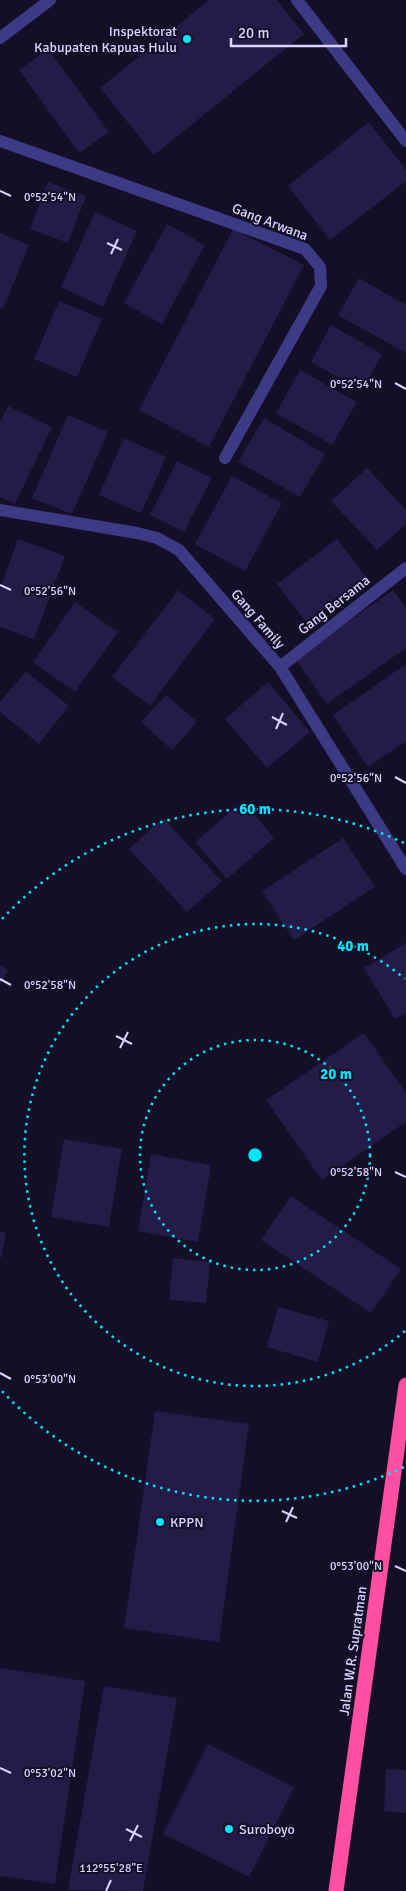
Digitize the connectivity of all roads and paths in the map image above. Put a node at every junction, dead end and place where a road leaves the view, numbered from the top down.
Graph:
1 (50, 0) edge
2 (297, 0) edge
3 (0, 38) edge
4 (0, 141) edge
5 (406, 141) edge
6 (225, 458) dead end
7 (0, 510) edge
8 (406, 568) edge
9 (280, 667) junction
10 (406, 869) edge
11 (406, 1384) edge
12 (336, 1891) edge

1 - 3 street
2 - 5 street
4 - 6 street, Gang Arwana
7 - 9 street, Gang Family
8 - 9 street, Gang Bersama
9 - 10 street, Gang Family
11 - 12 highway, Jalan W.R. Supratman

